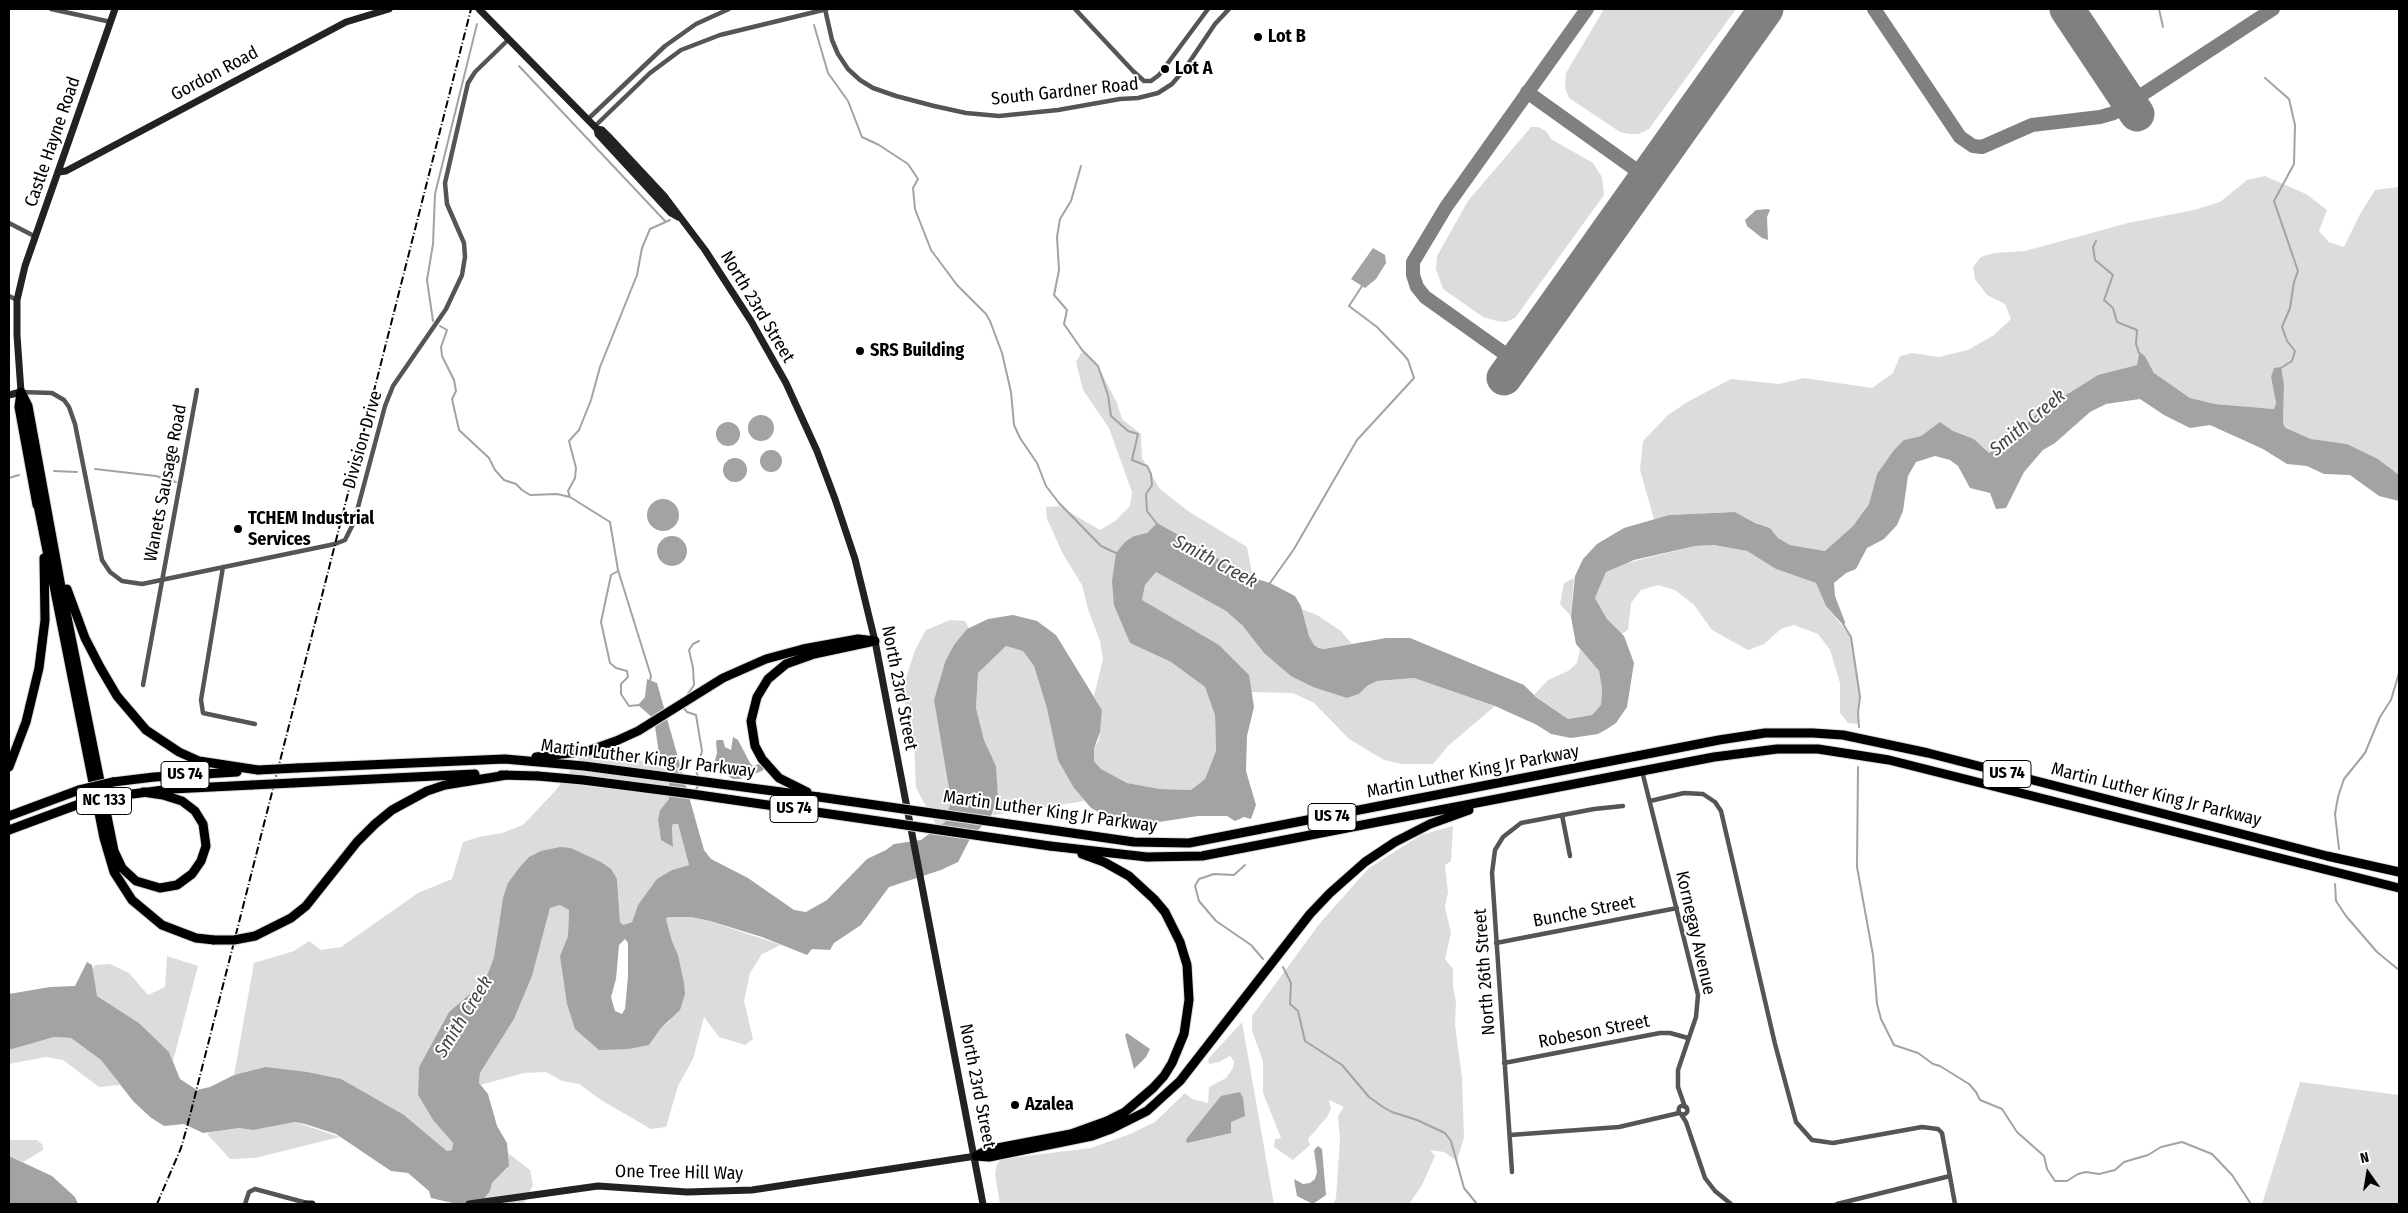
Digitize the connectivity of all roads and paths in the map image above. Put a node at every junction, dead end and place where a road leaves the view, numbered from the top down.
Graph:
1 (51, 9) edge
2 (115, 9) edge
3 (388, 9) edge
4 (479, 9) edge
5 (728, 9) edge
6 (826, 9) edge
7 (1075, 9) edge
8 (1208, 9) edge
9 (1229, 9) edge
10 (111, 22) junction
11 (509, 39) junction
12 (587, 120) junction
13 (596, 128) junction
14 (59, 172) junction
15 (9, 223) edge
16 (36, 236) junction
17 (9, 296) edge
18 (17, 300) junction
19 (197, 390) dead end
20 (22, 392) junction
21 (9, 395) edge
22 (37, 500) junction
23 (52, 528) junction
24 (223, 567) junction
25 (162, 580) junction
26 (875, 641) junction
27 (143, 685) dead end
28 (255, 724) dead end
29 (539, 759) junction
30 (9, 767) edge
31 (258, 770) junction
32 (1642, 771) junction
33 (507, 775) junction
34 (143, 792) junction
35 (819, 797) junction
36 (1502, 799) junction
37 (1650, 801) junction
38 (1623, 806) dead end
39 (1562, 815) junction
40 (9, 816) edge
41 (9, 830) edge
42 (1050, 846) junction
43 (1570, 856) dead end
44 (2399, 872) edge
45 (2399, 888) edge
46 (1677, 908) junction
47 (1496, 943) junction
48 (1688, 1038) junction
49 (1504, 1064) junction
50 (1681, 1110) junction
51 (1686, 1122) junction
52 (1510, 1135) junction
53 (976, 1156) junction
54 (1512, 1172) dead end
55 (1950, 1176) junction
56 (245, 1204) edge
57 (308, 1204) edge
58 (469, 1204) edge
59 (983, 1204) edge
60 (1730, 1204) edge
61 (1837, 1204) edge
62 (1955, 1204) edge

1 - 10 street
2 - 10 main road, Castle Hayne Road / NC 133
3 - 14 main road, Gordon Road
4 - 11 main road, North 23rd Street
5 - 12 street
6 - 9 street, South Gardner Road
6 - 13 street
7 - 8 street
10 - 14 main road, Castle Hayne Road / NC 133
11 - 12 main road, North 23rd Street
11 - 24 street, Division Drive
12 - 13 main road, North 23rd Street
13 - 26 main road, North 23rd Street
14 - 16 main road, Castle Hayne Road / NC 133
15 - 16 street
16 - 18 main road, Castle Hayne Road / NC 133
17 - 18 street
18 - 20 main road, Castle Hayne Road / NC 133
19 - 25 street, Wanets Sausage Road
20 - 21 main road
20 - 22 highway, NC 133
20 - 23 highway, NC 133
20 - 25 street, Division Drive
22 - 30 highway, NC 133
22 - 33 highway, bridge
23 - 31 highway
23 - 34 highway, NC 133
24 - 25 street, Division Drive
24 - 28 street
25 - 27 street, Wanets Sausage Road
26 - 29 highway
26 - 35 highway
26 - 53 main road, North 23rd Street
29 - 31 highway, US 74, bridge
29 - 35 highway, Martin Luther King Jr Parkway / US 74
31 - 40 highway, US 74, bridge
32 - 36 highway, Martin Luther King Jr Parkway / US 74
32 - 37 street, Kornegay Avenue
32 - 45 highway, Martin Luther King Jr Parkway / US 74
33 - 34 highway, Martin Luther King Jr Parkway / US 74, bridge
33 - 42 highway, Martin Luther King Jr Parkway / US 74, bridge
34 - 41 highway, Martin Luther King Jr Parkway / US 74, bridge
35 - 44 highway, Martin Luther King Jr Parkway / US 74, bridge
36 - 42 highway, Martin Luther King Jr Parkway / US 74
36 - 53 highway
37 - 46 street, Kornegay Avenue
37 - 55 street
38 - 39 street
39 - 43 street
39 - 47 street, North 26th Street
42 - 53 highway
46 - 47 street, Bunche Street
46 - 48 street, Kornegay Avenue
47 - 49 street, North 26th Street
48 - 49 street, Robeson Street
48 - 50 street, Kornegay Avenue
49 - 52 street, North 26th Street
50 - 51 street, Kornegay Avenue
50 - 51 street, Kornegay Avenue
50 - 52 street
51 - 60 street, Kornegay Avenue
52 - 54 street, North 26th Street
53 - 58 main road, One Tree Hill Way
53 - 59 main road, North 23rd Street
55 - 61 street
55 - 62 street
56 - 57 street

